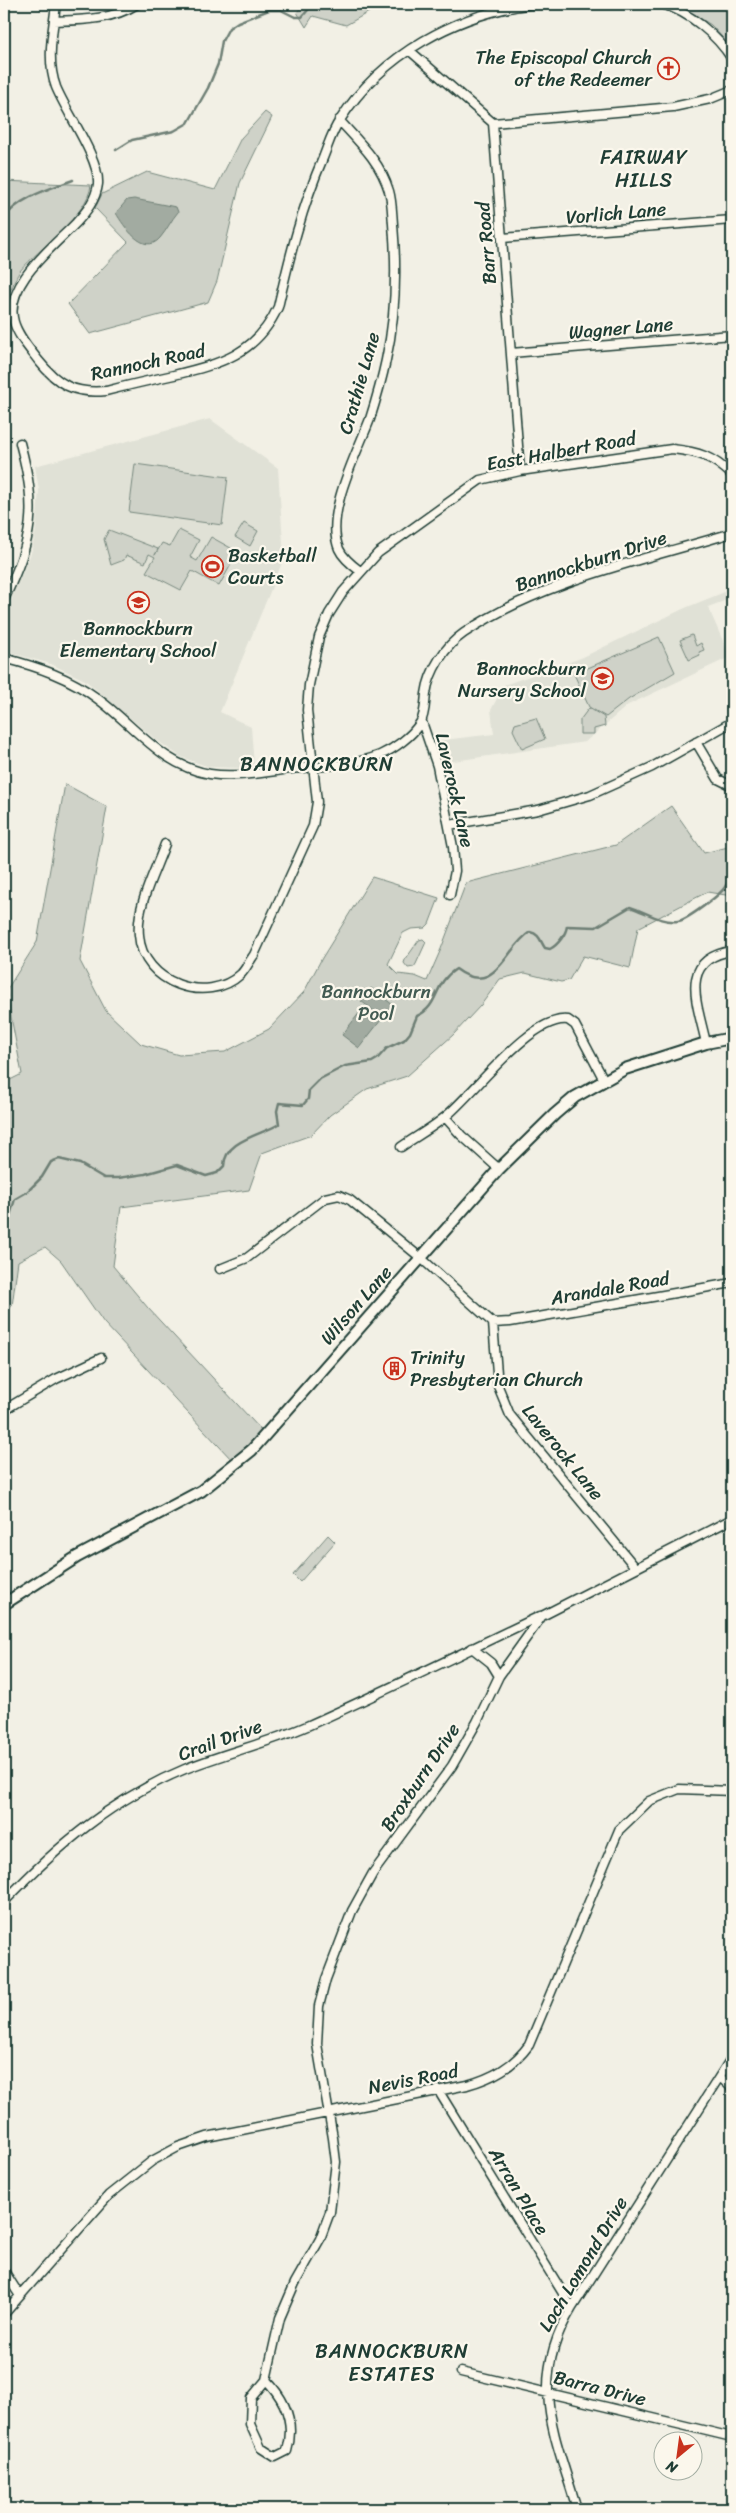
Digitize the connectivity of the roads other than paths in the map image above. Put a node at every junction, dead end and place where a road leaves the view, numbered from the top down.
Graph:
1 (56, 4) edge
2 (137, 4) edge
3 (532, 4) edge
4 (662, 4) edge
5 (54, 21) junction
6 (409, 50) junction
7 (732, 59) edge
8 (732, 90) edge
9 (339, 120) junction
10 (493, 123) junction
11 (732, 220) edge
12 (502, 238) junction
13 (732, 336) edge
14 (511, 353) junction
15 (20, 444) dead end
16 (520, 471) junction
17 (732, 474) edge
18 (732, 533) edge
19 (360, 571) junction
20 (4, 600) edge
21 (4, 658) edge
22 (422, 722) junction
23 (732, 722) edge
24 (696, 742) junction
25 (313, 766) junction
26 (732, 786) edge
27 (449, 825) junction
28 (165, 844) dead end
29 (450, 895) dead end
30 (732, 951) edge
31 (732, 1038) edge
32 (706, 1043) junction
33 (604, 1080) junction
34 (445, 1117) junction
35 (401, 1147) dead end
36 (499, 1169) junction
37 (421, 1258) junction
38 (220, 1269) dead end
39 (732, 1283) edge
40 (493, 1324) junction
41 (101, 1358) dead end
42 (4, 1410) edge
43 (732, 1519) edge
44 (635, 1567) junction
45 (4, 1604) edge
46 (542, 1616) junction
47 (472, 1648) junction
48 (498, 1676) junction
49 (732, 1791) edge
50 (4, 1902) edge
51 (732, 2057) edge
52 (720, 2077) junction
53 (732, 2088) edge
54 (438, 2090) junction
55 (328, 2112) junction
56 (4, 2270) edge
57 (20, 2296) junction
58 (572, 2308) junction
59 (4, 2314) edge
60 (461, 2372) dead end
61 (266, 2380) junction
62 (546, 2392) junction
63 (732, 2437) edge
64 (577, 2509) edge

1 - 5 street, Rannoch Road
2 - 5 street
3 - 6 street, Rannoch Road
4 - 7 street
5 - 9 street, Rannoch Road
6 - 9 street, Rannoch Road
6 - 10 street
8 - 10 street
9 - 19 street, Crathie Lane
10 - 12 street, Barr Road
11 - 12 street, Vorlich Lane
12 - 14 street, Barr Road
13 - 14 street, Wagner Lane
14 - 16 street, Barr Road
15 - 20 street
16 - 17 street, East Halbert Road
16 - 19 street, East Halbert Road
18 - 22 street, Bannockburn Drive
19 - 25 street, East Halbert Road
21 - 25 street
22 - 25 street
22 - 27 street, Laverock Lane
23 - 24 street
24 - 26 street
24 - 27 street
25 - 28 street, East Halbert Road
27 - 29 street, Laverock Lane
30 - 32 street
31 - 32 main road, Wilson Lane
32 - 33 main road, Wilson Lane
33 - 34 street
33 - 36 main road, Wilson Lane
34 - 35 street
34 - 36 street
36 - 37 main road, Wilson Lane
37 - 38 street
37 - 40 street
37 - 45 main road, Wilson Lane
39 - 40 street, Arandale Road
40 - 44 street, Laverock Lane
41 - 42 street
43 - 44 street, Broxburn Drive
44 - 46 street, Broxburn Drive
46 - 47 street, Crail Drive
46 - 48 street, Broxburn Drive
47 - 48 street
47 - 50 street, Crail Drive
48 - 55 street, Broxburn Drive
49 - 54 street, Nevis Road
51 - 52 street, Loch Lomond Drive
52 - 53 street
52 - 58 street, Loch Lomond Drive
54 - 55 street, Nevis Road
54 - 58 street, Arran Place
55 - 57 street, Nevis Road
55 - 61 street, Broxburn Drive
56 - 57 street
57 - 59 street, Nevis Road
58 - 62 street, Loch Lomond Drive
60 - 62 street, Barra Drive
61 - 61 street
62 - 63 street, Barra Drive
62 - 64 street, Loch Lomond Drive

